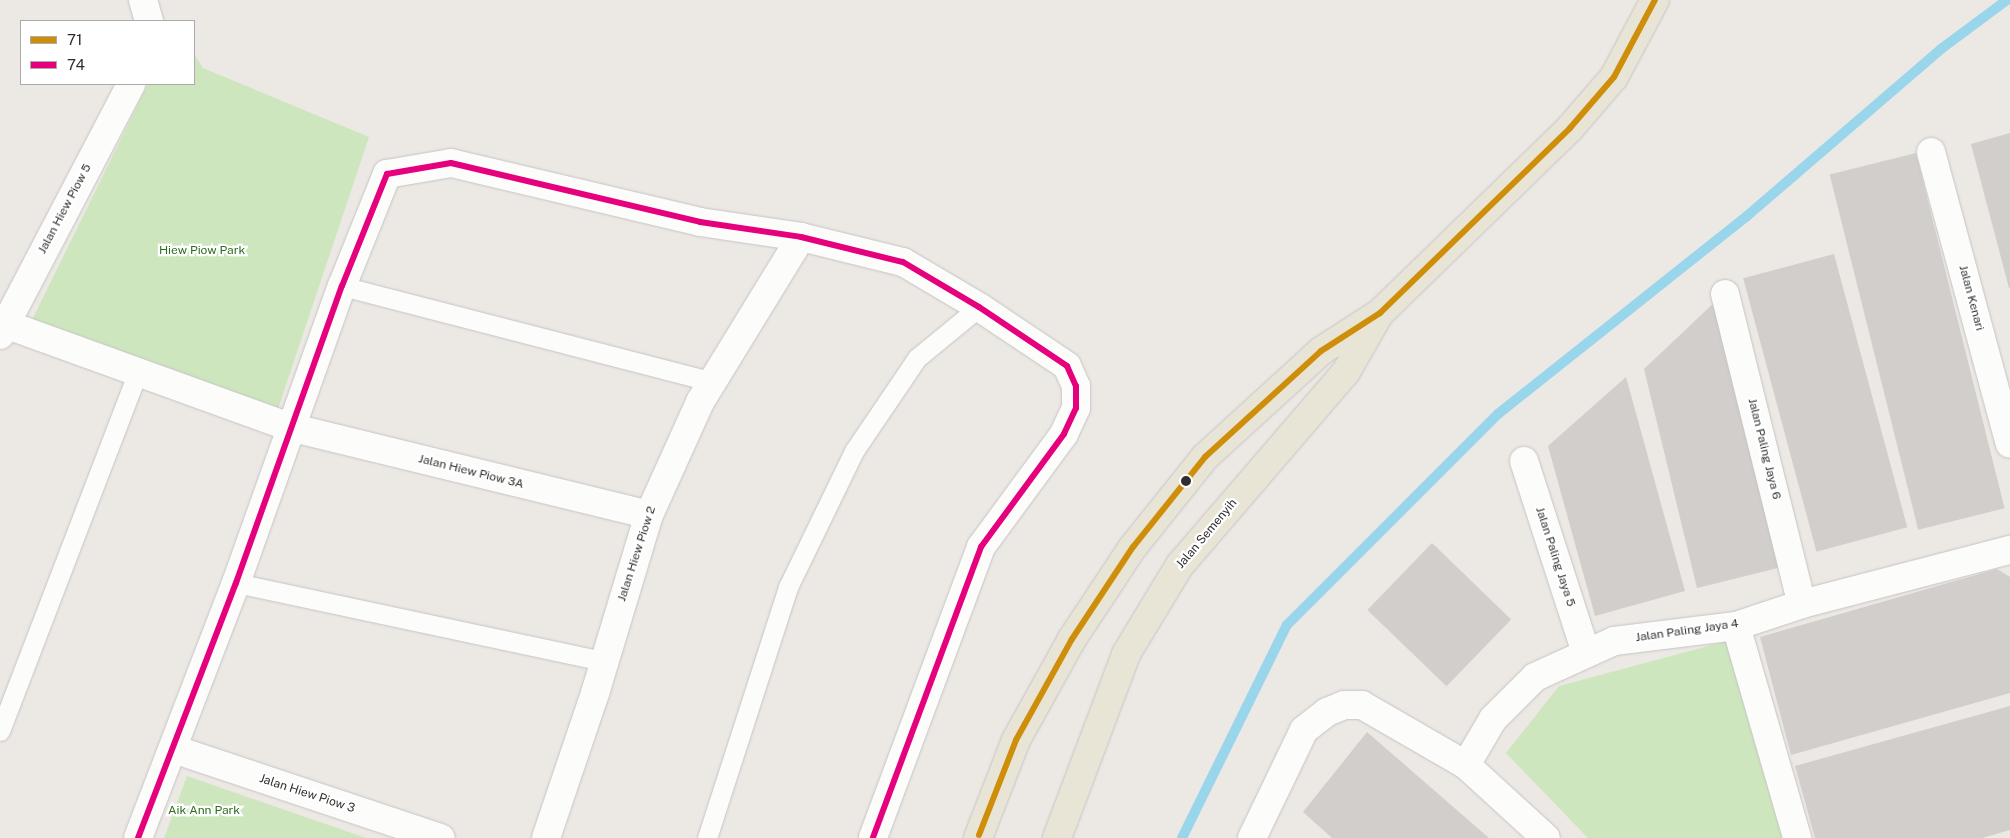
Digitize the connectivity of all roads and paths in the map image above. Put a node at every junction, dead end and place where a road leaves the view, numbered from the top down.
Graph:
1 (1655, 0) edge
2 (130, 85) edge
3 (1931, 152) dead end
4 (801, 237) junction
5 (342, 286) junction
6 (1725, 294) dead end
7 (979, 307) junction
8 (1380, 313) junction
9 (2, 329) edge
10 (138, 372) junction
11 (712, 382) junction
12 (293, 428) junction
13 (2010, 444) edge
14 (1524, 461) dead end
15 (648, 515) junction
16 (2010, 550) edge
17 (236, 582) junction
18 (1802, 604) junction
19 (1736, 626) junction
20 (1586, 653) junction
21 (603, 661) junction
22 (0, 731) edge
23 (173, 749) junction
24 (1466, 765) junction
25 (138, 838) edge
26 (441, 838) edge
27 (546, 838) edge
28 (708, 838) edge
29 (873, 838) edge
30 (978, 838) edge
31 (1057, 838) edge
32 (1252, 838) edge
33 (1546, 838) edge
34 (1797, 838) edge

1 - 8 main road, Jalan Semenyih
2 - 9 street, Jalan Hiew Piow 5
3 - 13 street, Jalan Kenari
4 - 5 street
4 - 7 street
4 - 11 street, Jalan Hiew Piow 2
5 - 11 lane
5 - 12 street
6 - 18 street, Jalan Paling Jaya 6
7 - 28 lane
7 - 29 street
8 - 30 main road, Jalan Semenyih
8 - 31 main road, Jalan Semenyih
9 - 10 street, Jalan Hiew Piow 3A
10 - 12 street, Jalan Hiew Piow 3A
10 - 22 lane
11 - 15 street, Jalan Hiew Piow 2
12 - 15 street, Jalan Hiew Piow 3A
12 - 17 street
14 - 20 street, Jalan Paling Jaya 5
15 - 21 street, Jalan Hiew Piow 2
16 - 18 street, Jalan Paling Jaya 4
17 - 21 lane
17 - 23 street
18 - 19 street, Jalan Paling Jaya 4
19 - 20 street, Jalan Paling Jaya 4
19 - 34 street
20 - 24 street, Jalan Paling Jaya 4
21 - 27 street, Jalan Hiew Piow 2
23 - 25 street
23 - 26 street, Jalan Hiew Piow 3
24 - 32 street
24 - 33 street

